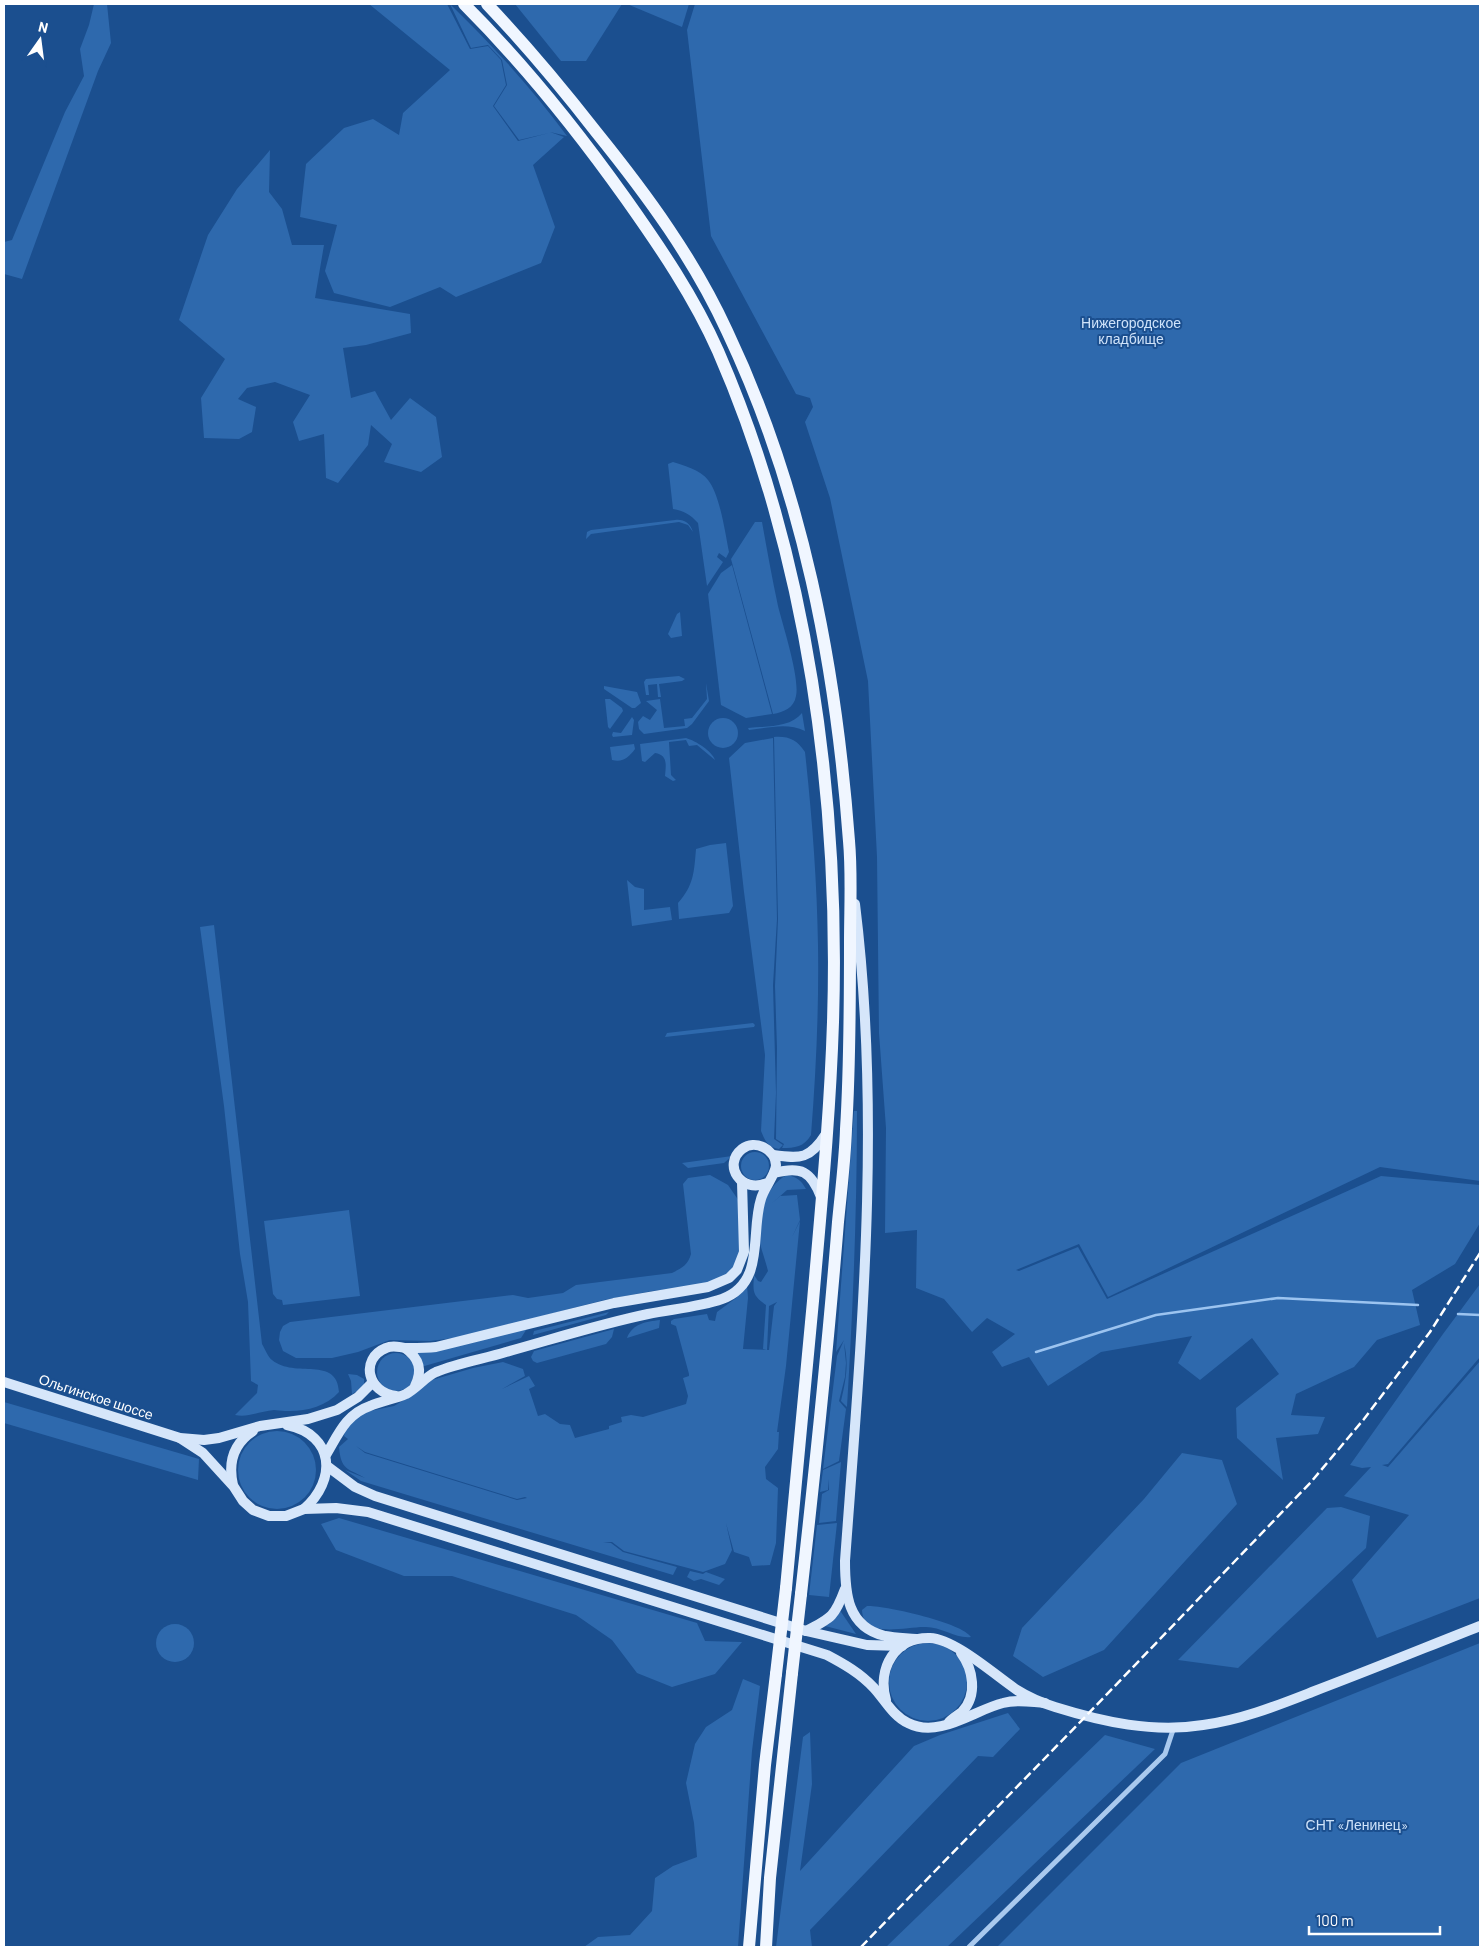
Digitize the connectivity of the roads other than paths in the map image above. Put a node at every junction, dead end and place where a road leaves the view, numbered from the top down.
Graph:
1 (464, 4) edge
2 (487, 4) edge
3 (850, 865) junction
4 (828, 1131) junction
5 (773, 1154) junction
6 (774, 1174) junction
7 (742, 1182) junction
8 (767, 1183) junction
9 (822, 1200) junction
10 (405, 1348) junction
11 (4, 1382) edge
12 (372, 1383) junction
13 (415, 1386) junction
14 (397, 1396) junction
15 (276, 1424) junction
16 (260, 1426) junction
17 (180, 1438) junction
18 (326, 1455) junction
19 (327, 1466) junction
20 (234, 1487) junction
21 (304, 1509) junction
22 (845, 1589) junction
23 (1480, 1626) edge
24 (806, 1631) junction
25 (916, 1639) junction
26 (902, 1646) junction
27 (958, 1649) junction
28 (887, 1703) junction
29 (1045, 1704) junction
30 (946, 1724) junction
31 (1174, 1726) junction
32 (749, 1947) edge
33 (766, 1947) edge
34 (969, 1947) edge

1 - 4 main road
2 - 3 main road
3 - 22 main road
3 - 33 main road, bridge
4 - 5 main road
4 - 9 main road
5 - 6 main road
5 - 7 main road
6 - 8 main road
6 - 9 main road
7 - 8 main road
7 - 10 main road
8 - 13 main road
9 - 32 main road, bridge
10 - 12 main road
10 - 13 main road
11 - 17 main road, Ольгинское шоссе
12 - 14 main road
12 - 15 main road
13 - 14 main road
14 - 18 main road
15 - 16 main road
15 - 18 main road
16 - 17 main road
16 - 20 main road
17 - 20 main road
18 - 19 main road
19 - 21 main road
19 - 24 main road
20 - 21 main road
21 - 28 main road
22 - 24 main road
22 - 25 main road
23 - 31 main road
24 - 26 main road
25 - 26 main road
25 - 27 main road
26 - 28 main road
27 - 29 main road
27 - 30 main road
28 - 30 main road
29 - 30 main road
29 - 31 main road
31 - 34 street

